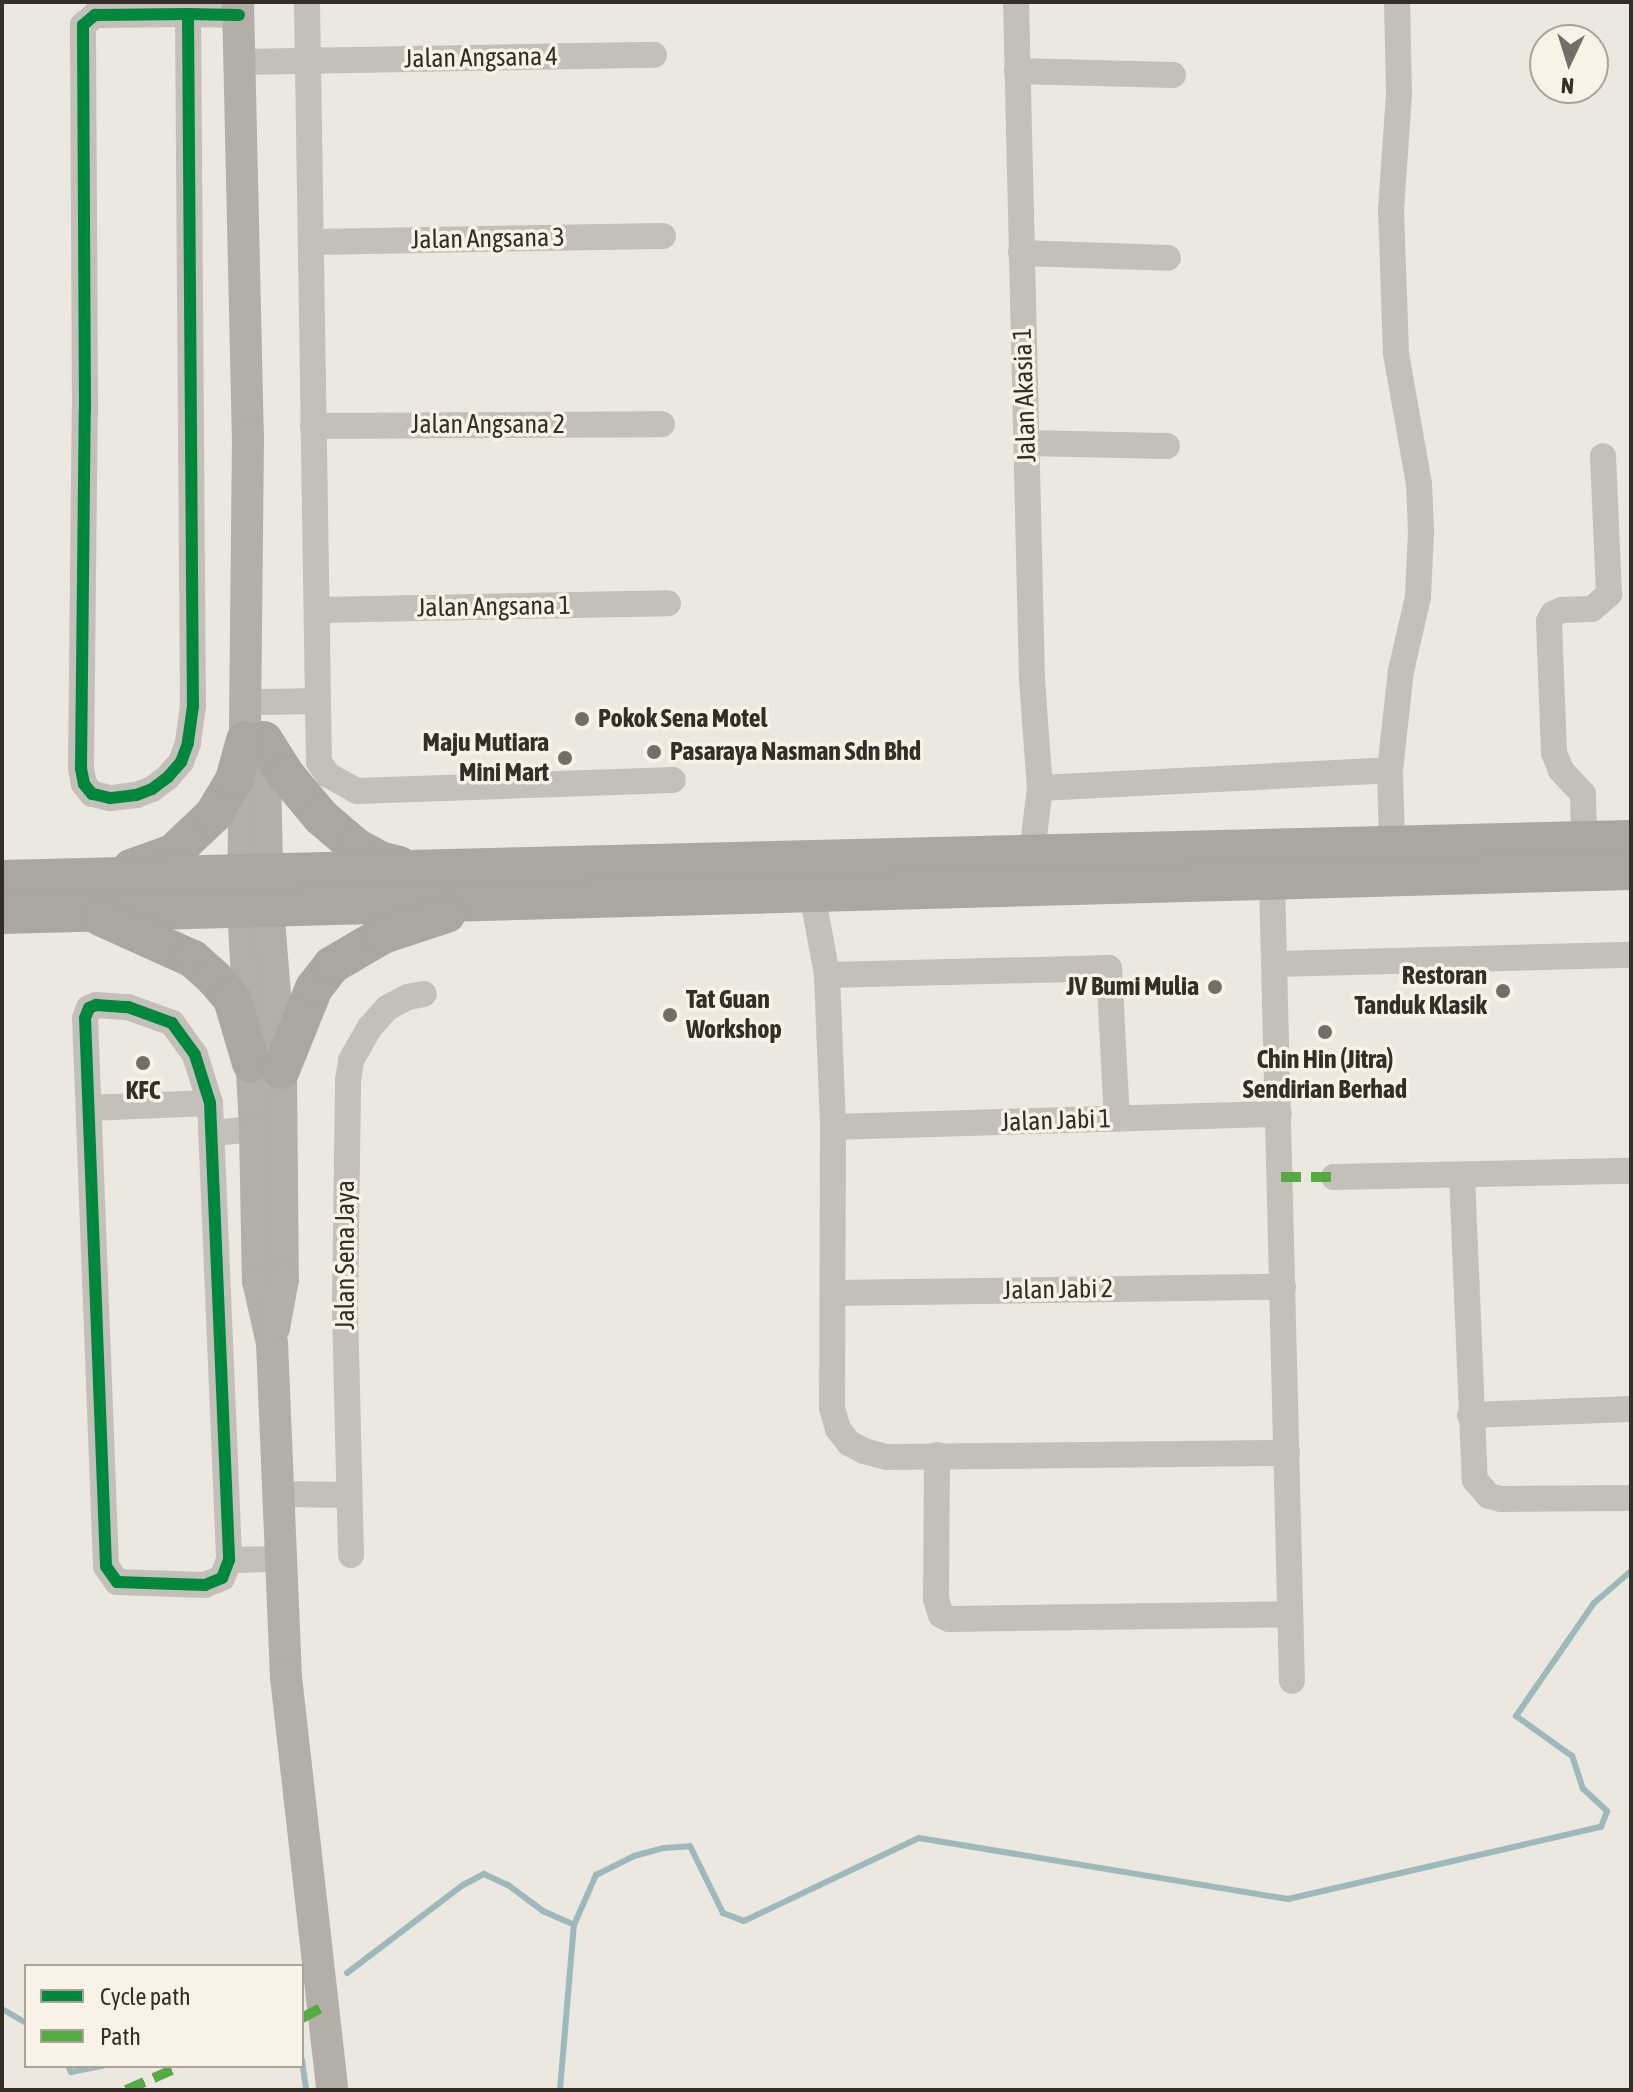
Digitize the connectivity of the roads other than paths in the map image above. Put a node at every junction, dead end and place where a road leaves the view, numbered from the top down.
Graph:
1 (307, 2) edge
2 (1016, 2) edge
3 (1397, 2) edge
4 (238, 8) edge
5 (188, 14) junction
6 (654, 55) dead end
7 (309, 61) junction
8 (241, 62) junction
9 (1017, 71) junction
10 (1173, 75) dead end
11 (663, 236) dead end
12 (313, 242) junction
13 (1021, 253) junction
14 (1168, 258) dead end
15 (662, 424) dead end
16 (313, 426) junction
17 (248, 438) junction
18 (1027, 443) junction
19 (1167, 446) dead end
20 (1603, 456) dead end
21 (668, 603) dead end
22 (319, 610) junction
23 (317, 701) junction
24 (262, 702) junction
25 (254, 740) junction
26 (1390, 770) junction
27 (673, 780) dead end
28 (1040, 788) junction
29 (1631, 839) edge
30 (1584, 840) junction
31 (1392, 844) junction
32 (1032, 852) junction
33 (417, 869) junction
34 (1631, 871) edge
35 (2, 879) edge
36 (1272, 881) junction
37 (255, 890) junction
38 (812, 893) junction
39 (90, 896) junction
40 (484, 901) junction
41 (2, 915) edge
42 (1631, 955) edge
43 (1276, 964) junction
44 (827, 975) junction
45 (424, 994) dead end
46 (266, 1066) junction
47 (210, 1103) junction
48 (89, 1108) junction
49 (1279, 1114) junction
50 (1117, 1119) junction
51 (833, 1127) junction
52 (255, 1129) junction
53 (212, 1133) junction
54 (1631, 1171) edge
55 (1462, 1176) junction
56 (1334, 1177) dead end
57 (1283, 1287) junction
58 (833, 1293) junction
59 (272, 1343) junction
60 (1631, 1409) edge
61 (1470, 1415) junction
62 (1287, 1453) junction
63 (937, 1455) junction
64 (278, 1494) junction
65 (349, 1495) junction
66 (1631, 1498) edge
67 (351, 1555) dead end
68 (280, 1559) junction
69 (229, 1560) junction
70 (1290, 1614) junction
71 (1292, 1681) dead end
72 (332, 2090) edge

1 - 7 street
2 - 9 street, Jalan Akasia 1
3 - 26 street
4 - 5 street
4 - 8 main road
5 - 5 street
6 - 7 street, Jalan Angsana 4
7 - 8 street, Jalan Angsana 4
7 - 12 street
8 - 17 main road
9 - 10 street
9 - 13 street, Jalan Akasia 1
11 - 12 street, Jalan Angsana 3
12 - 16 street
13 - 14 street
13 - 18 street, Jalan Akasia 1
15 - 16 street, Jalan Angsana 2
16 - 22 street
17 - 24 main road
17 - 25 main road
18 - 19 street
18 - 28 street, Jalan Akasia 1
20 - 30 street
21 - 22 street, Jalan Angsana 1
22 - 23 street
23 - 24 street
23 - 27 street
24 - 25 main road
25 - 33 highway
25 - 37 main road
25 - 39 highway
26 - 28 street
26 - 31 street
28 - 32 street, Jalan Akasia 1
29 - 30 highway
30 - 31 highway
31 - 32 highway
32 - 33 highway
33 - 37 highway
34 - 36 highway
35 - 39 highway
36 - 38 highway
36 - 43 street
37 - 39 highway
37 - 40 highway
37 - 46 main road
38 - 40 highway
38 - 44 street
39 - 41 highway
39 - 46 highway
40 - 46 highway
42 - 43 street
43 - 49 street
44 - 50 street
44 - 51 street
45 - 65 street, Jalan Sena Jaya
46 - 52 main road
46 - 59 main road
47 - 48 street
47 - 48 street
47 - 53 street
48 - 69 street
49 - 50 street, Jalan Jabi 1
49 - 57 street
50 - 51 street, Jalan Jabi 1
51 - 58 street
52 - 53 street
52 - 59 main road
53 - 69 street
54 - 55 street
55 - 56 street
55 - 61 street
57 - 58 street, Jalan Jabi 2
57 - 62 street
58 - 63 street
59 - 64 main road
60 - 61 street
61 - 66 street
62 - 63 street
62 - 70 street
63 - 70 street
64 - 65 street
64 - 68 main road
65 - 67 street, Jalan Sena Jaya
68 - 69 street
68 - 72 main road
70 - 71 street

